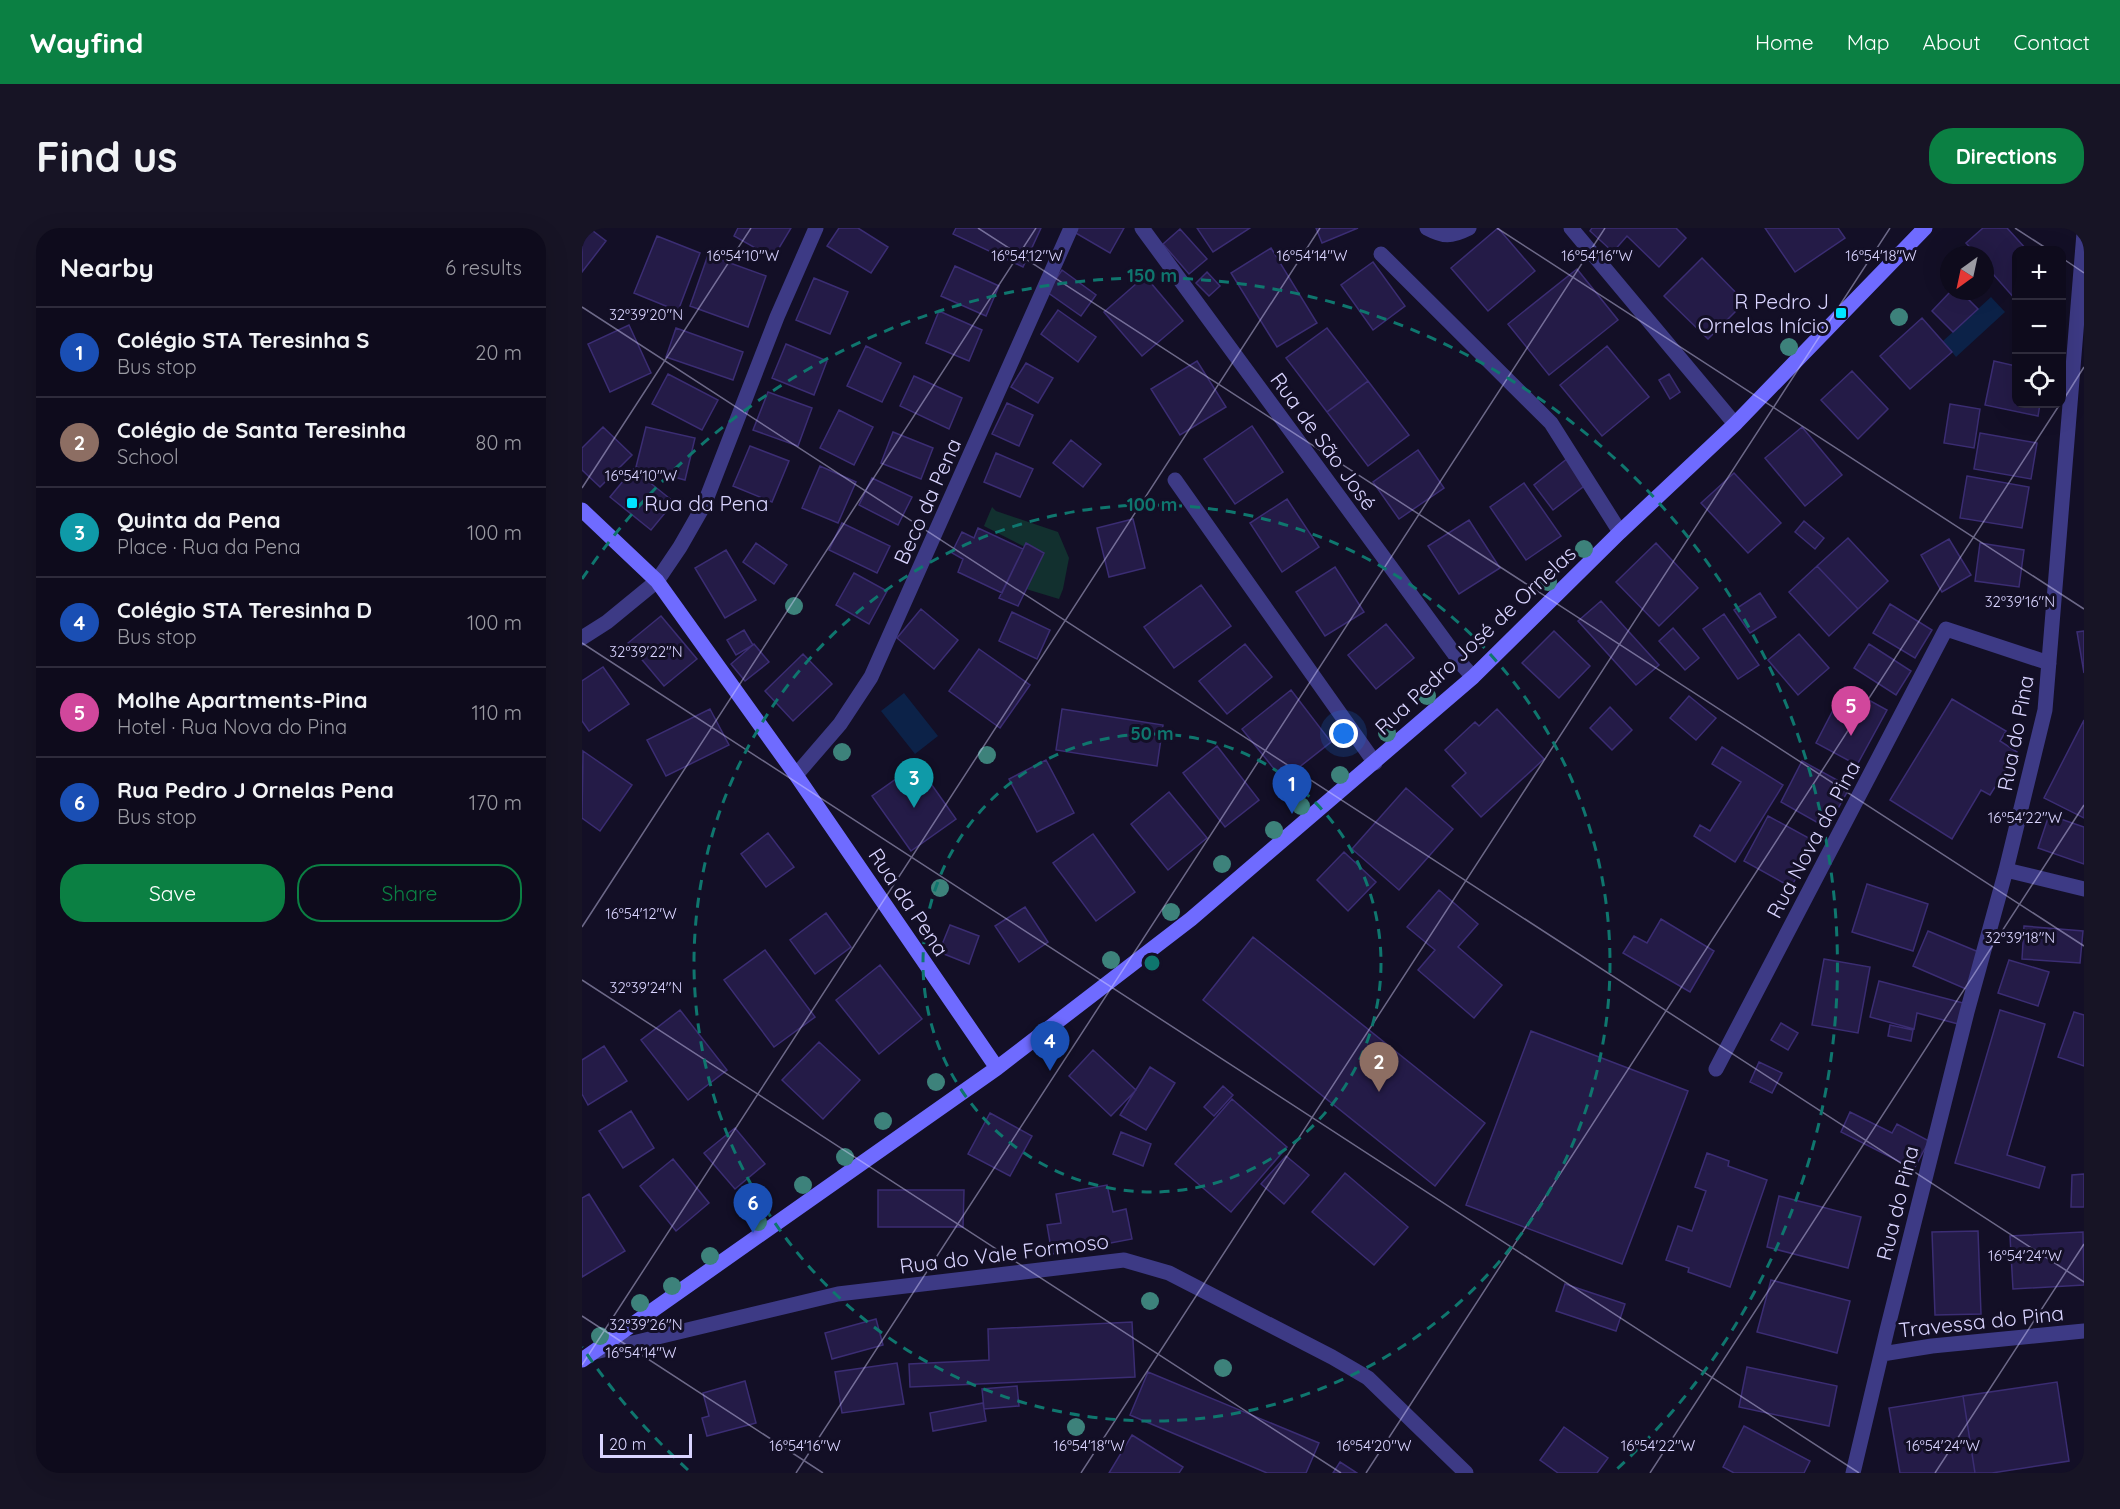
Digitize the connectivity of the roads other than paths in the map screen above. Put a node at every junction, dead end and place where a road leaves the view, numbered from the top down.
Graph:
1 (816, 228) edge
2 (1071, 228) edge
3 (1142, 228) edge
4 (1427, 228) edge
5 (1469, 228) edge
6 (1571, 228) edge
7 (1925, 228) edge
8 (2084, 233) edge
9 (1381, 254) dead end
10 (1735, 424) junction
11 (1175, 480) dead end
12 (582, 510) edge
13 (1620, 532) junction
14 (657, 581) junction
15 (582, 638) edge
16 (2049, 663) junction
17 (1473, 676) junction
18 (1375, 763) junction
19 (796, 775) junction
20 (2006, 870) junction
21 (2084, 889) edge
22 (997, 1068) junction
23 (1716, 1069) dead end
24 (2084, 1331) edge
25 (1882, 1354) junction
26 (589, 1356) edge
27 (1466, 1473) edge
28 (1853, 1473) edge

1 - 14 street
2 - 19 street, Beco da Pena
3 - 17 street, Rua de São José
4 - 5 street
6 - 10 street
7 - 10 street, Rua Pedro José de Ornelas
8 - 16 street, Rua do Pina
9 - 13 street
10 - 13 street, Rua Pedro José de Ornelas
11 - 18 street
12 - 14 street, Rua da Pena
13 - 17 street, Rua Pedro José de Ornelas
14 - 15 street
14 - 19 street, Rua da Pena
16 - 20 street, Rua do Pina
16 - 23 street, Rua Nova do Pina
17 - 18 street, Rua Pedro José de Ornelas
18 - 22 street, Rua Pedro José de Ornelas
19 - 22 street, Rua da Pena
20 - 21 street
20 - 25 street, Rua do Pina
22 - 26 street, Rua Pedro José de Ornelas
24 - 25 street, Travessa do Pina
25 - 28 street, Rua do Pina
26 - 27 street, Rua do Vale Formoso

